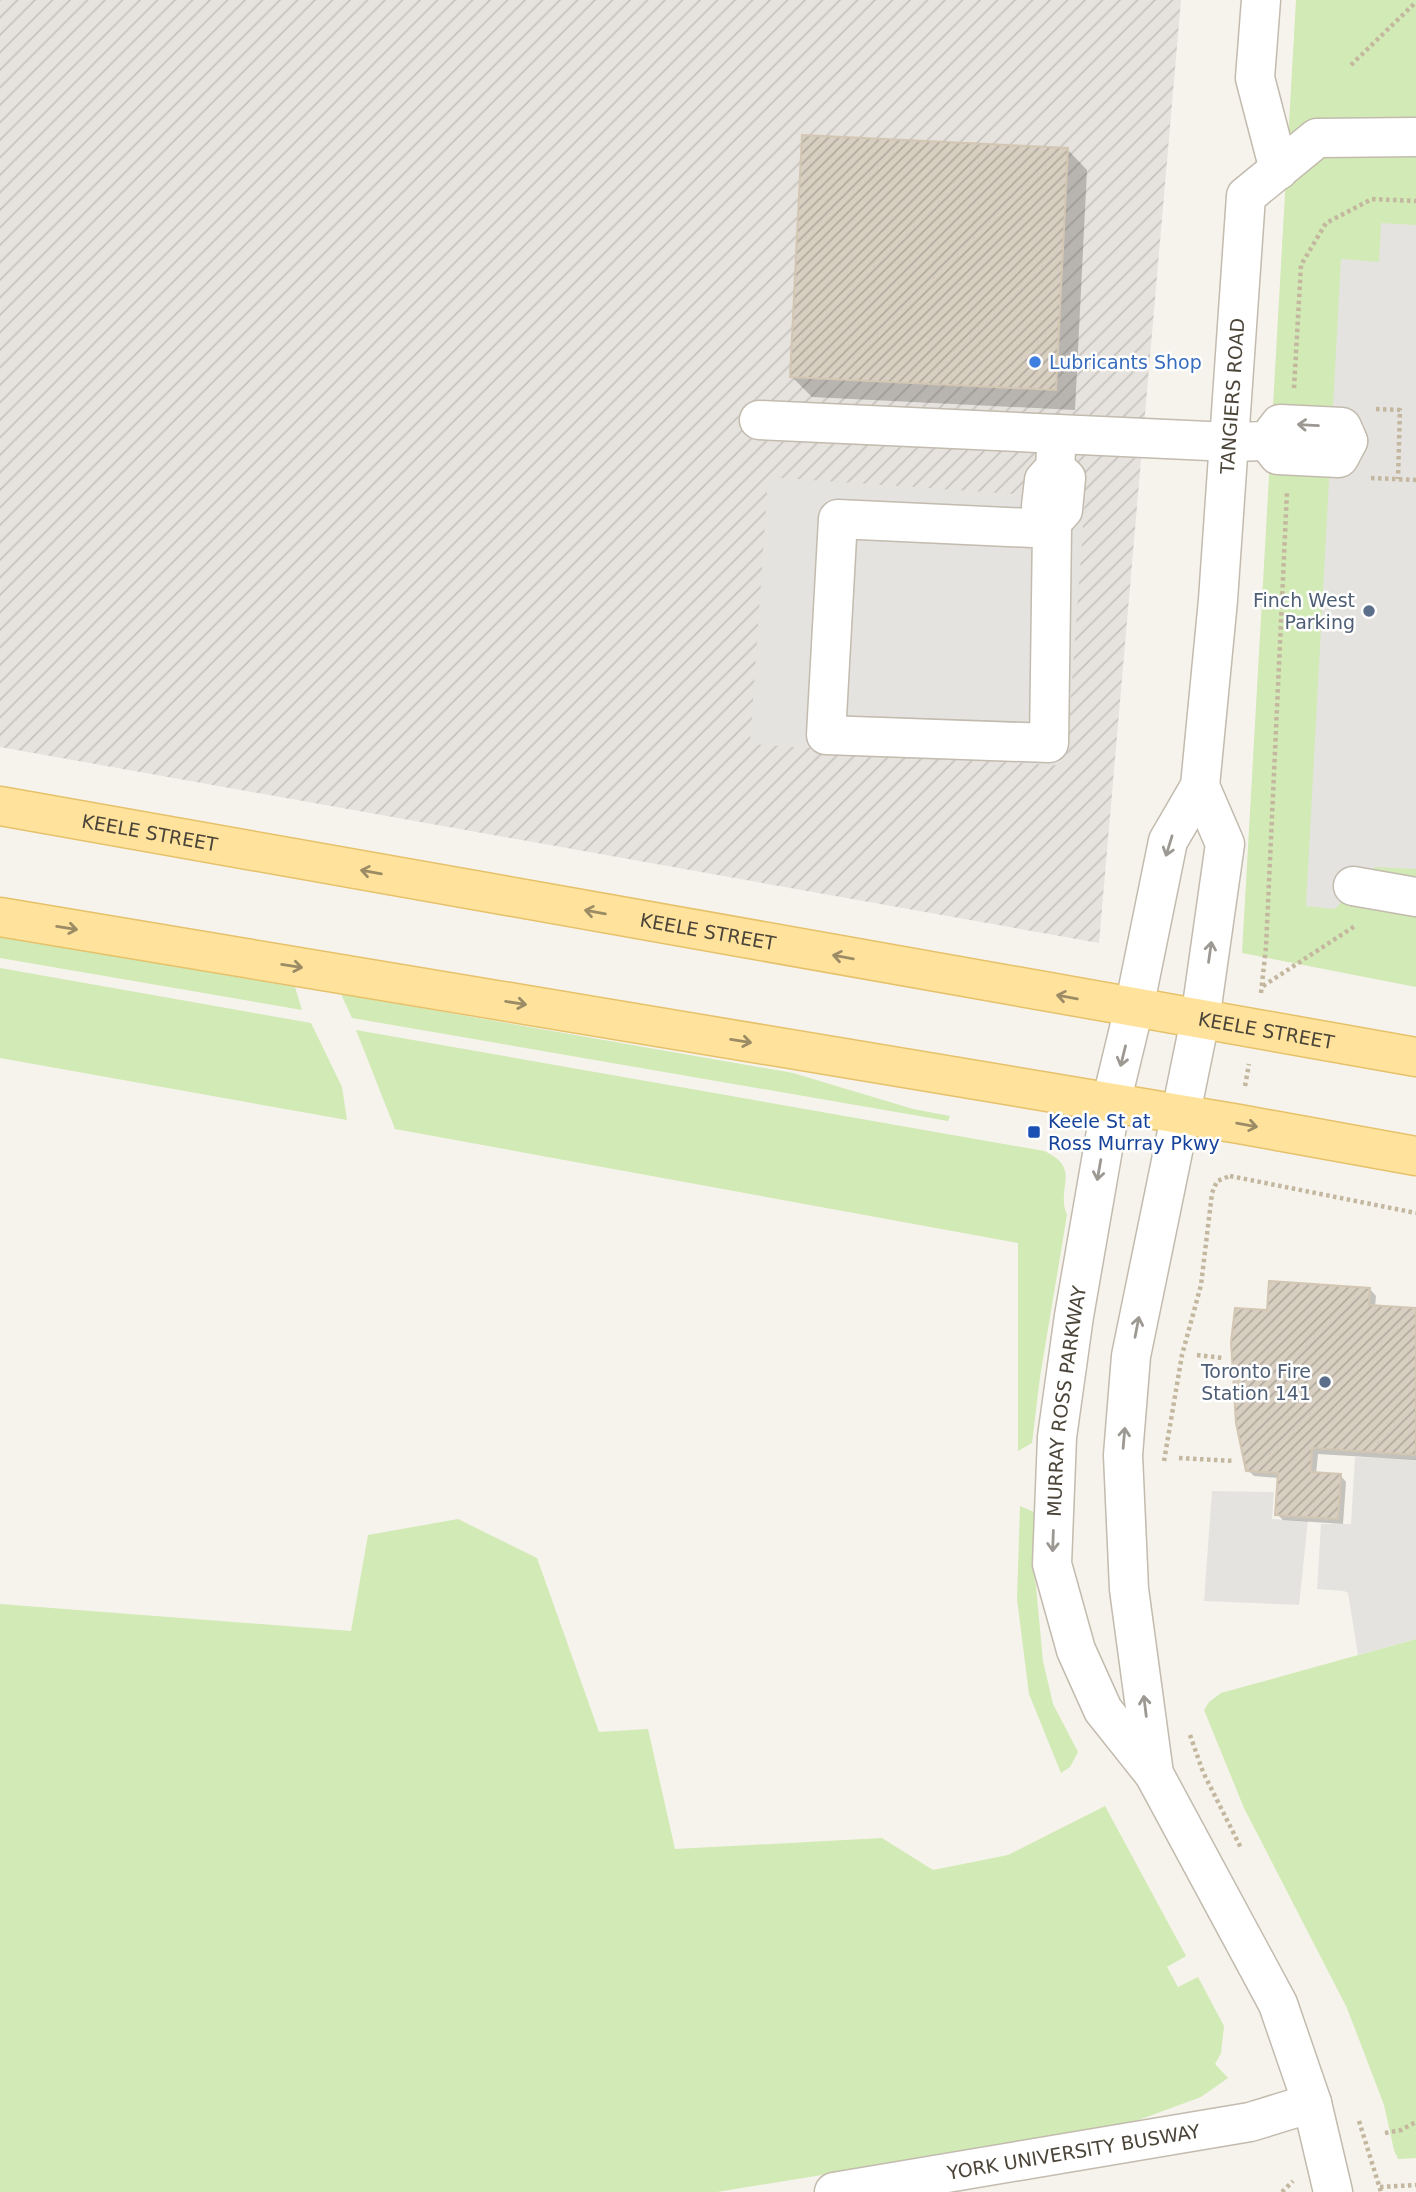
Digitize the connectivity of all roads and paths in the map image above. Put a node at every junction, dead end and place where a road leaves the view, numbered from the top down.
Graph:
1 (1261, 0) edge
2 (1416, 2) edge
3 (1351, 65) dead end
4 (1416, 136) edge
5 (1279, 170) junction
6 (1416, 201) edge
7 (1293, 393) dead end
8 (759, 421) dead end
9 (1230, 442) junction
10 (1360, 442) dead end
11 (1056, 451) junction
12 (1288, 478) dead end
13 (1052, 525) junction
14 (1200, 786) junction
15 (0, 806) edge
16 (1353, 887) dead end
17 (1416, 897) edge
18 (0, 917) edge
19 (1262, 987) dead end
20 (1134, 1008) junction
21 (1200, 1020) junction
22 (1416, 1057) edge
23 (1111, 1103) junction
24 (1180, 1114) junction
25 (1416, 1156) edge
26 (1416, 1213) edge
27 (1197, 1355) dead end
28 (1223, 1357) dead end
29 (1180, 1458) dead end
30 (1234, 1461) dead end
31 (1163, 1469) dead end
32 (1190, 1734) dead end
33 (1154, 1774) junction
34 (1246, 1858) dead end
35 (1312, 2103) junction
36 (1357, 2116) dead end
37 (1416, 2122) edge
38 (1385, 2133) dead end
39 (1416, 2185) edge
40 (1380, 2190) edge
41 (834, 2192) edge
42 (1333, 2192) edge

1 - 5 street
2 - 3 path
4 - 5 street, TANGIERS ROAD
5 - 9 street, TANGIERS ROAD
6 - 7 path
8 - 11 street
9 - 10 street
9 - 11 street
9 - 14 street, TANGIERS ROAD
11 - 13 street
12 - 19 path
13 - 13 street
14 -> 20 street, TANGIERS ROAD
21 -> 14 street, TANGIERS ROAD
20 -> 15 main road, KEELE STREET
16 - 17 street
18 -> 23 main road
20 - 21 main road, KEELE STREET
20 -> 23 street, MURRAY ROSS PARKWAY
21 - 22 main road, KEELE STREET
21 - 24 street, MURRAY ROSS PARKWAY
23 - 24 main road
23 -> 33 street, MURRAY ROSS PARKWAY
24 -> 25 main road
33 -> 24 street, MURRAY ROSS PARKWAY
26 - 31 path
27 - 28 path
29 - 30 path
32 - 34 path
33 - 35 street, MURRAY ROSS PARKWAY
35 - 41 street, YORK UNIVERSITY BUSWAY
35 - 42 street, MURRAY ROSS PARKWAY
36 - 40 path
37 - 38 path
39 - 40 path

